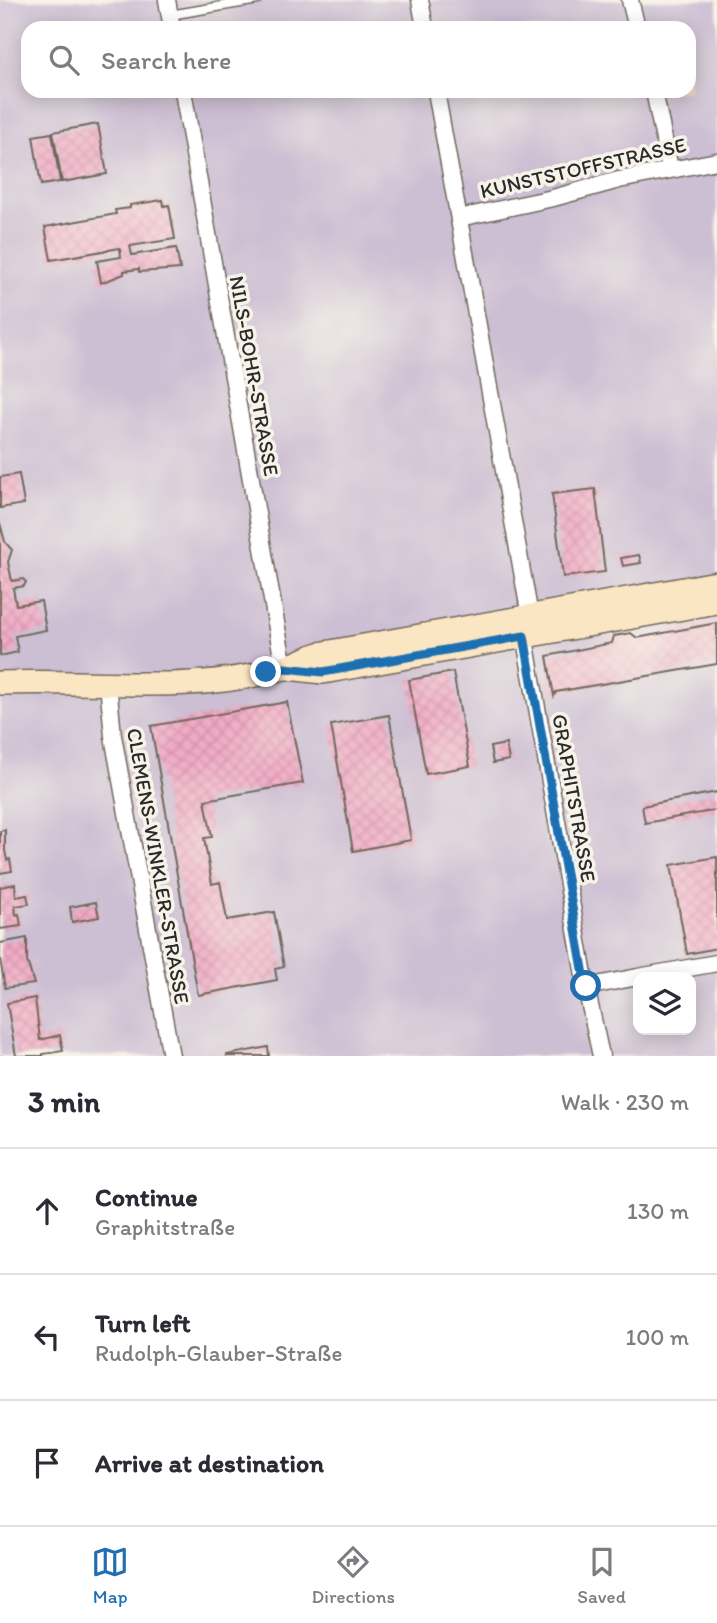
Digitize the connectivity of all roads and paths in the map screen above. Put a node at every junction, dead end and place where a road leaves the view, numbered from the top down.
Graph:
1 (258, 0) edge
2 (419, 0) edge
3 (630, 0) edge
4 (170, 14) edge
5 (424, 21) edge
6 (636, 21) edge
7 (184, 98) edge
8 (437, 98) edge
9 (655, 98) edge
10 (717, 160) edge
11 (670, 169) junction
12 (459, 218) junction
13 (717, 583) edge
14 (717, 602) edge
15 (525, 623) junction
16 (285, 668) junction
17 (0, 683) edge
18 (108, 683) junction
19 (717, 963) edge
20 (666, 972) edge
21 (633, 978) edge
22 (586, 986) junction
23 (171, 1056) edge
24 (601, 1056) edge

1 - 4 lane
2 - 5 street
3 - 6 street
7 - 16 street, NILS-BOHR-STRASSE
8 - 12 street, GRAPHITSTRASSE
9 - 11 street
10 - 11 street, KUNSTSTOFFSTRASSE
11 - 12 street, KUNSTSTOFFSTRASSE
12 - 15 street, GRAPHITSTRASSE
13 - 15 street
14 - 15 street
15 - 16 street
15 - 22 street, GRAPHITSTRASSE
16 - 18 street
17 - 18 street
18 - 23 street, CLEMENS-WINKLER-STRASSE
19 - 20 street
21 - 22 street
22 - 24 street, GRAPHITSTRASSE

